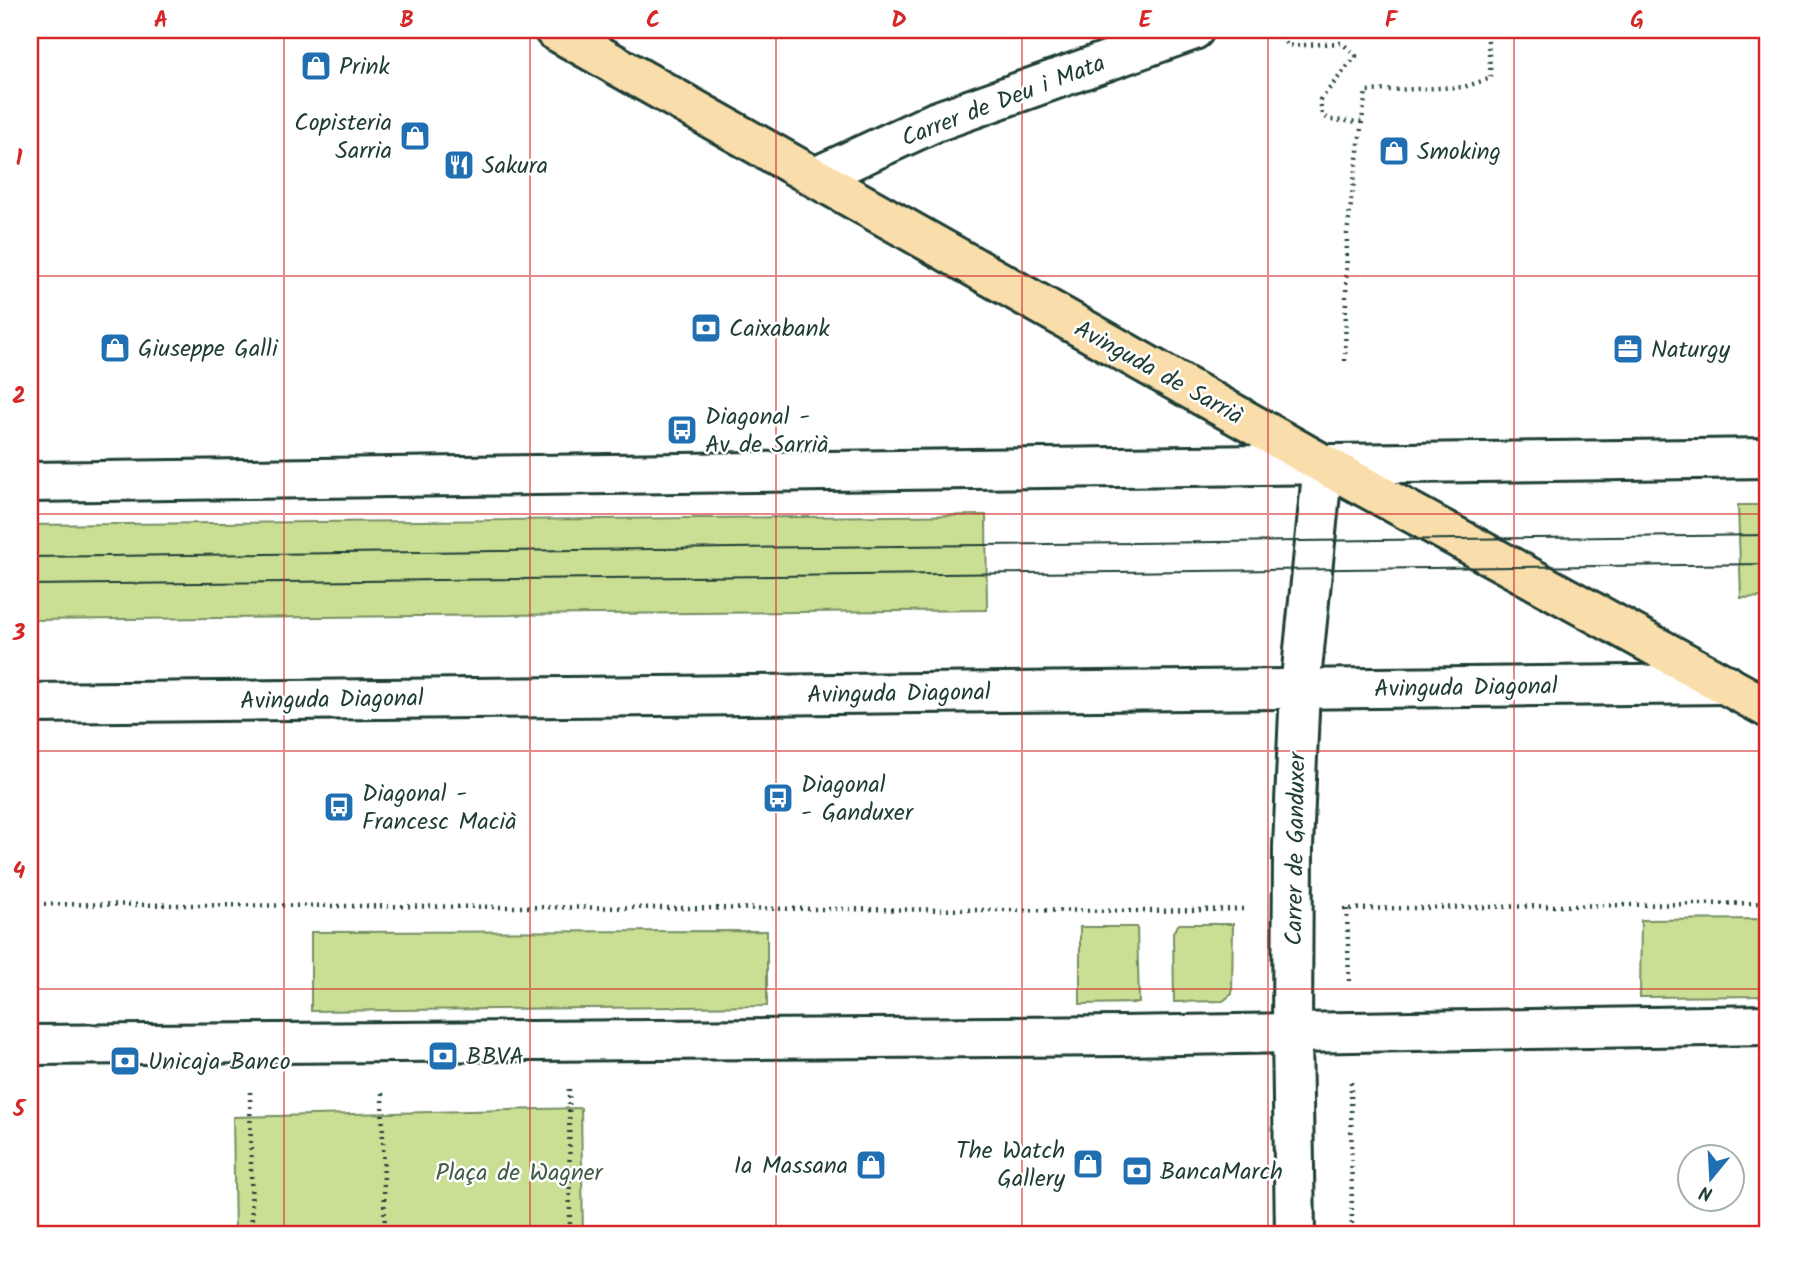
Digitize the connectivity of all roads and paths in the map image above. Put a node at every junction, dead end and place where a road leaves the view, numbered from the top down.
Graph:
1 (554, 30) edge
2 (1194, 30) edge
3 (1279, 30) edge
4 (1487, 30) edge
5 (1362, 122) junction
6 (815, 177) junction
7 (1345, 361) dead end
8 (1768, 458) edge
9 (1323, 464) junction
10 (30, 482) edge
11 (1726, 684) junction
12 (1768, 684) edge
13 (1300, 689) junction
14 (30, 703) edge
15 (1768, 708) edge
16 (1768, 903) edge
17 (30, 904) edge
18 (1234, 909) dead end
19 (1349, 984) dead end
20 (1768, 1025) edge
21 (1292, 1034) junction
22 (30, 1045) edge
23 (1351, 1077) dead end
24 (569, 1086) dead end
25 (382, 1090) dead end
26 (250, 1091) dead end
27 (251, 1235) edge
28 (385, 1235) edge
29 (570, 1235) edge
30 (1295, 1235) edge
31 (1352, 1235) edge

1 - 6 main road, Avinguda de Sarrià
2 - 6 main road, Carrer de Deu i Mata
3 - 5 path
4 - 5 path
5 - 7 path
6 - 9 main road, Avinguda de Sarrià
8 - 9 main road
9 - 10 main road
9 - 11 main road, Avinguda de Sarrià
9 - 13 main road, Carrer de Ganduxer
11 - 12 main road, Avinguda Diagonal
11 - 13 main road, Avinguda Diagonal
11 - 15 main road, Avinguda de Sarrià
13 - 14 main road, Avinguda Diagonal
13 - 21 main road, Carrer de Ganduxer
16 - 19 path
17 - 18 path
20 - 21 main road
21 - 22 main road
21 - 30 main road, Carrer de Ganduxer
23 - 31 path
24 - 29 path
25 - 28 path
26 - 27 path

